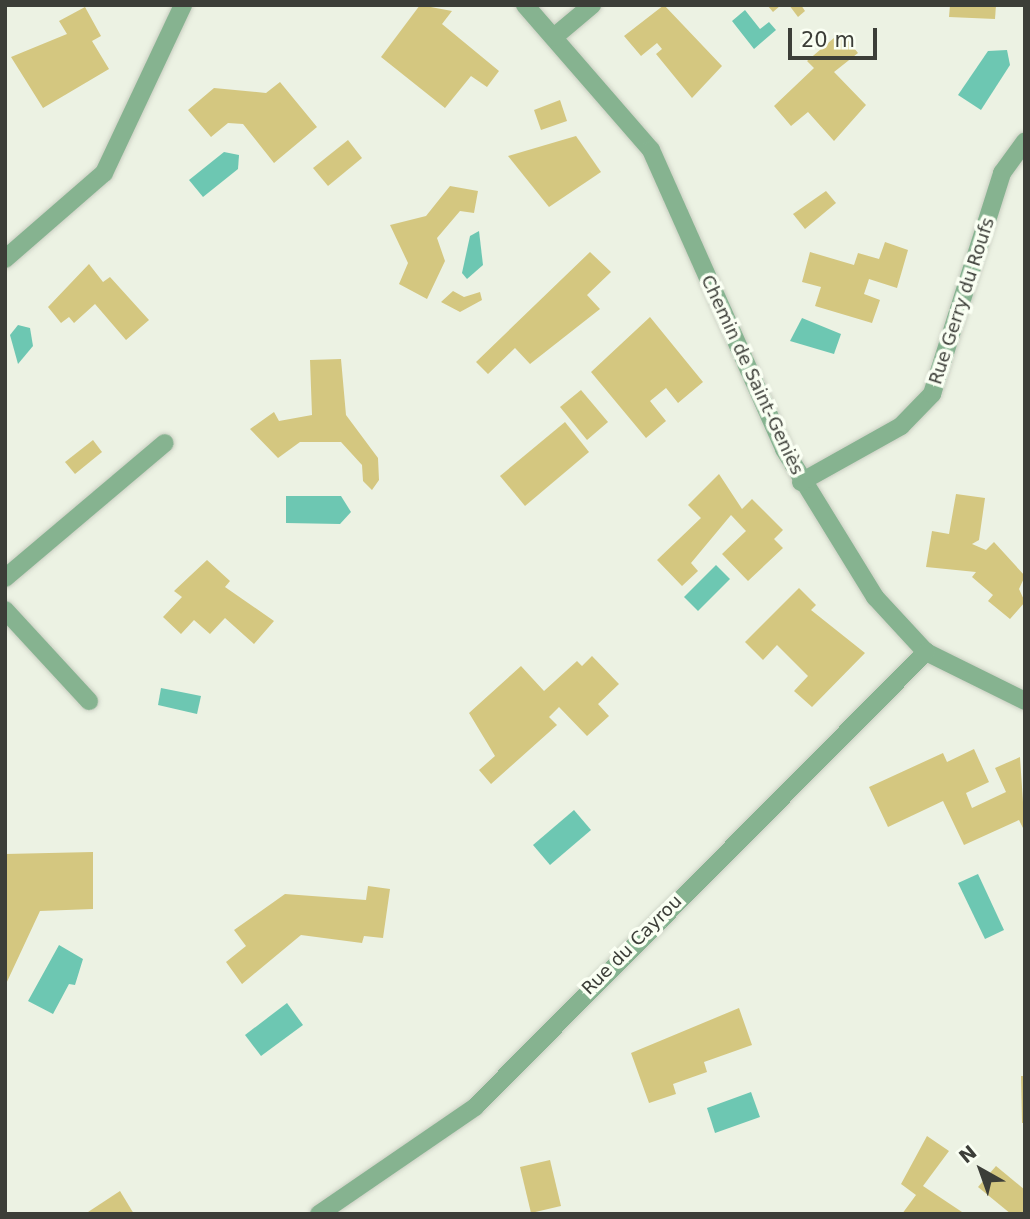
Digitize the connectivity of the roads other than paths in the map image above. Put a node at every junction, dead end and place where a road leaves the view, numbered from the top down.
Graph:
1 (183, 5) edge
2 (525, 5) edge
3 (592, 5) edge
4 (554, 37) junction
5 (1025, 141) edge
6 (5, 259) edge
7 (165, 443) dead end
8 (801, 482) junction
9 (5, 578) edge
10 (5, 610) edge
11 (926, 653) junction
12 (89, 701) dead end
13 (1025, 701) edge
14 (319, 1214) edge

1 - 6 street
2 - 4 street, Chemin de Saint-Geniès
3 - 4 street
4 - 8 street, Chemin de Saint-Geniès
5 - 8 street, Rue Gerry du Roufs
7 - 9 street
8 - 11 street, Chemin de Saint-Geniès
10 - 12 street
11 - 13 street, Chemin de Saint-Geniès
11 - 14 street, Rue du Cayrou

